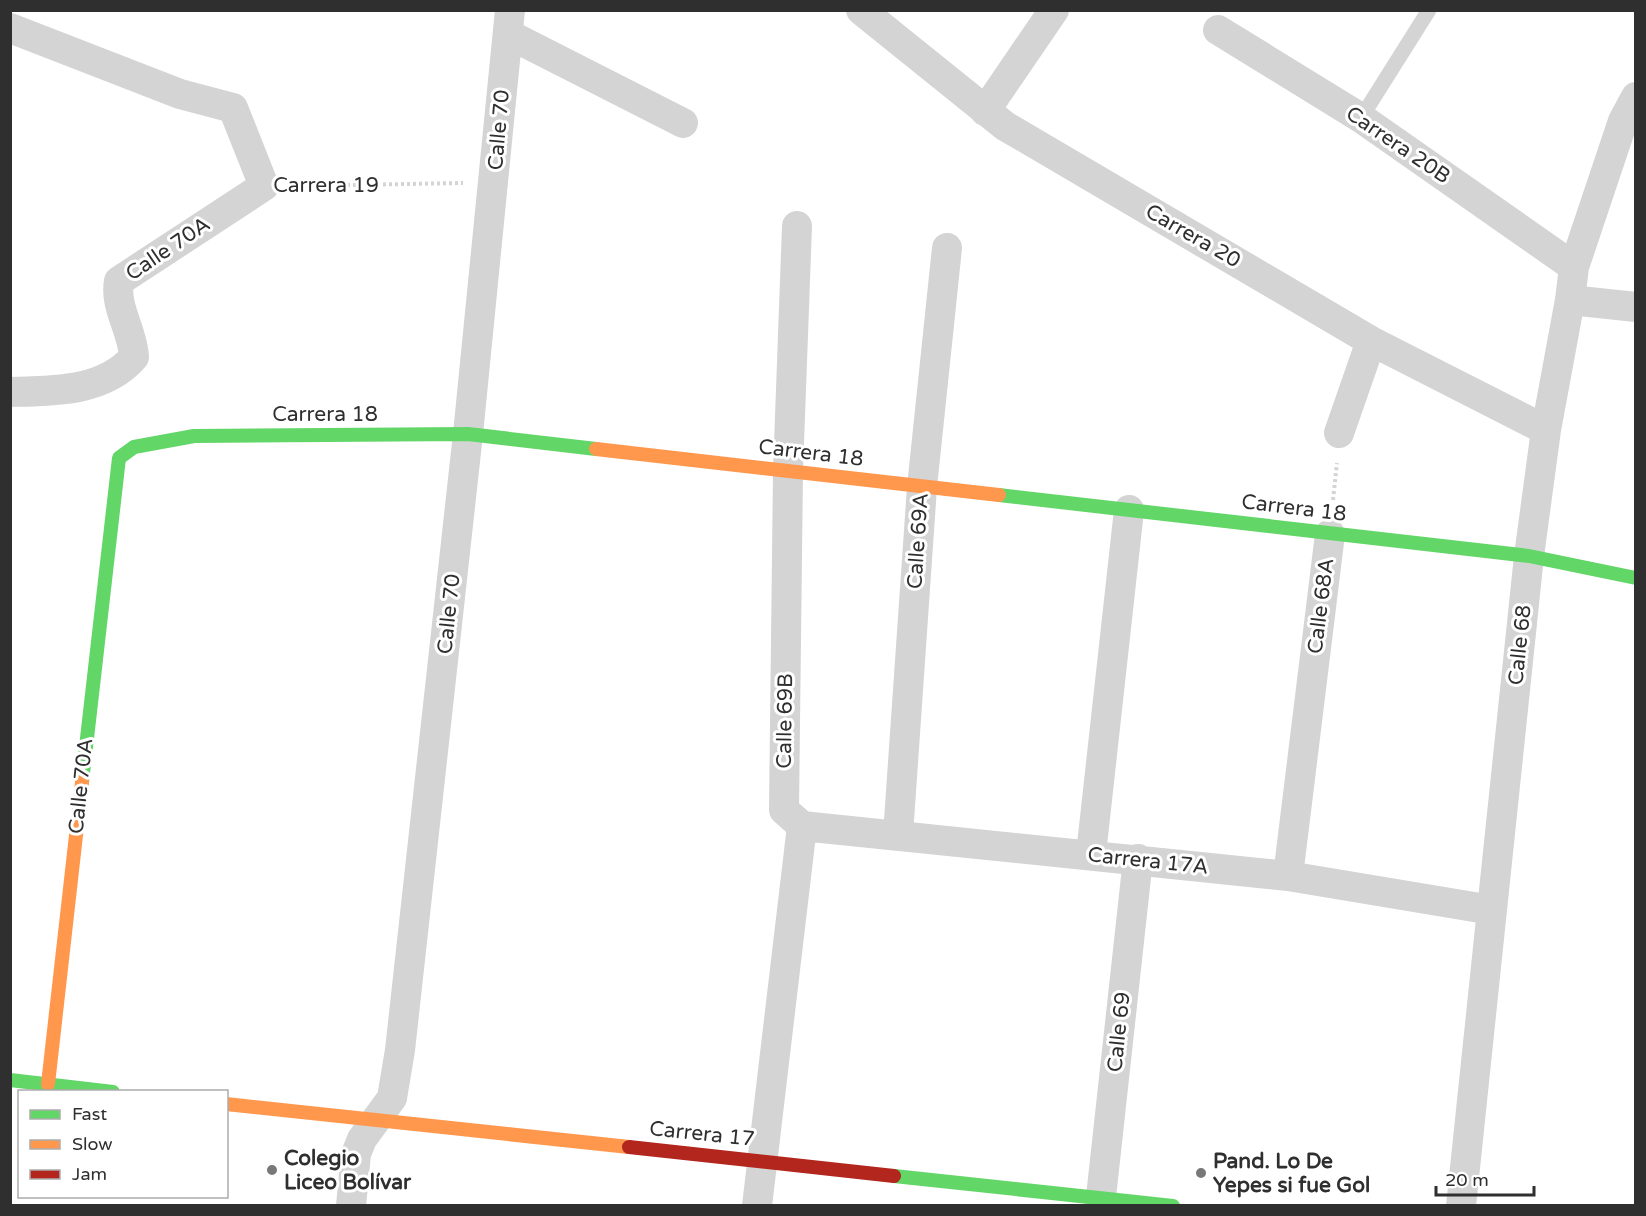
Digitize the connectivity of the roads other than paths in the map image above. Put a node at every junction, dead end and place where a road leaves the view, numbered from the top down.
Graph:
1 (861, 10) edge
2 (1054, 10) edge
3 (1429, 10) edge
4 (509, 22) edge
5 (10, 28) edge
6 (1218, 30) dead end
7 (985, 111) junction
8 (1631, 114) edge
9 (1361, 118) junction
10 (683, 123) dead end
11 (264, 186) joint
12 (797, 226) dead end
13 (947, 248) dead end
14 (1574, 267) junction
15 (1570, 300) junction
16 (1635, 307) edge
17 (1371, 341) junction
18 (10, 392) edge
19 (1546, 430) junction
20 (468, 434) junction
21 (1339, 434) road end
22 (789, 471) junction
23 (115, 487) joint
24 (922, 487) junction
25 (1129, 510) junction
26 (1330, 534) junction
27 (1529, 556) junction
28 (1635, 578) edge
29 (802, 826) junction
30 (898, 835) junction
31 (1091, 854) junction
32 (1138, 859) junction
33 (1288, 876) junction
34 (1492, 910) junction
35 (10, 1080) edge
36 (48, 1084) junction
37 (97, 1090) edge
38 (228, 1104) edge
39 (376, 1120) junction
40 (762, 1162) junction
41 (1100, 1202) edge
42 (351, 1206) edge
43 (757, 1206) edge
44 (1173, 1206) edge
45 (1461, 1206) edge

1 - 7 street, Carrera 20
2 - 7 street
3 - 9 lane
4 - 10 street
4 - 20 street, Calle 70
5 - 11 street, Carrera 19
6 - 9 street, Carrera 20B
7 - 17 street, Carrera 20
8 - 14 street, Calle 68
9 - 14 street, Carrera 20B
11 - 18 street, Calle 70A
12 - 22 street, Calle 69B
13 - 24 street, Calle 69A
14 - 15 street, Calle 68
15 - 16 street
15 - 19 street, Calle 68
17 - 19 street, Carrera 20
17 - 21 street
19 - 27 street, Calle 68
20 - 22 street, Carrera 18
20 - 23 street, Carrera 18
20 - 39 street, Calle 70
22 - 24 street, Carrera 18
22 - 29 street, Calle 69B
23 - 36 street, Calle 70A
24 - 25 street, Carrera 18
24 - 30 street, Calle 69A
25 - 26 street, Carrera 18
25 - 31 street
26 - 27 street, Carrera 18
26 - 33 street, Calle 68A
27 - 28 street, Carrera 18
27 - 34 street, Calle 68
29 - 30 street, Carrera 17A
29 - 40 street
30 - 31 street, Carrera 17A
31 - 32 street, Carrera 17A
32 - 33 street, Carrera 17A
32 - 41 street, Calle 69
33 - 34 street, Carrera 17A
34 - 45 street, Calle 68
35 - 36 street
36 - 37 street
38 - 39 street, Carrera 17
39 - 40 street, Carrera 17
39 - 42 street, Calle 70
40 - 41 street, Carrera 17
40 - 43 street
41 - 44 street, Carrera 17

